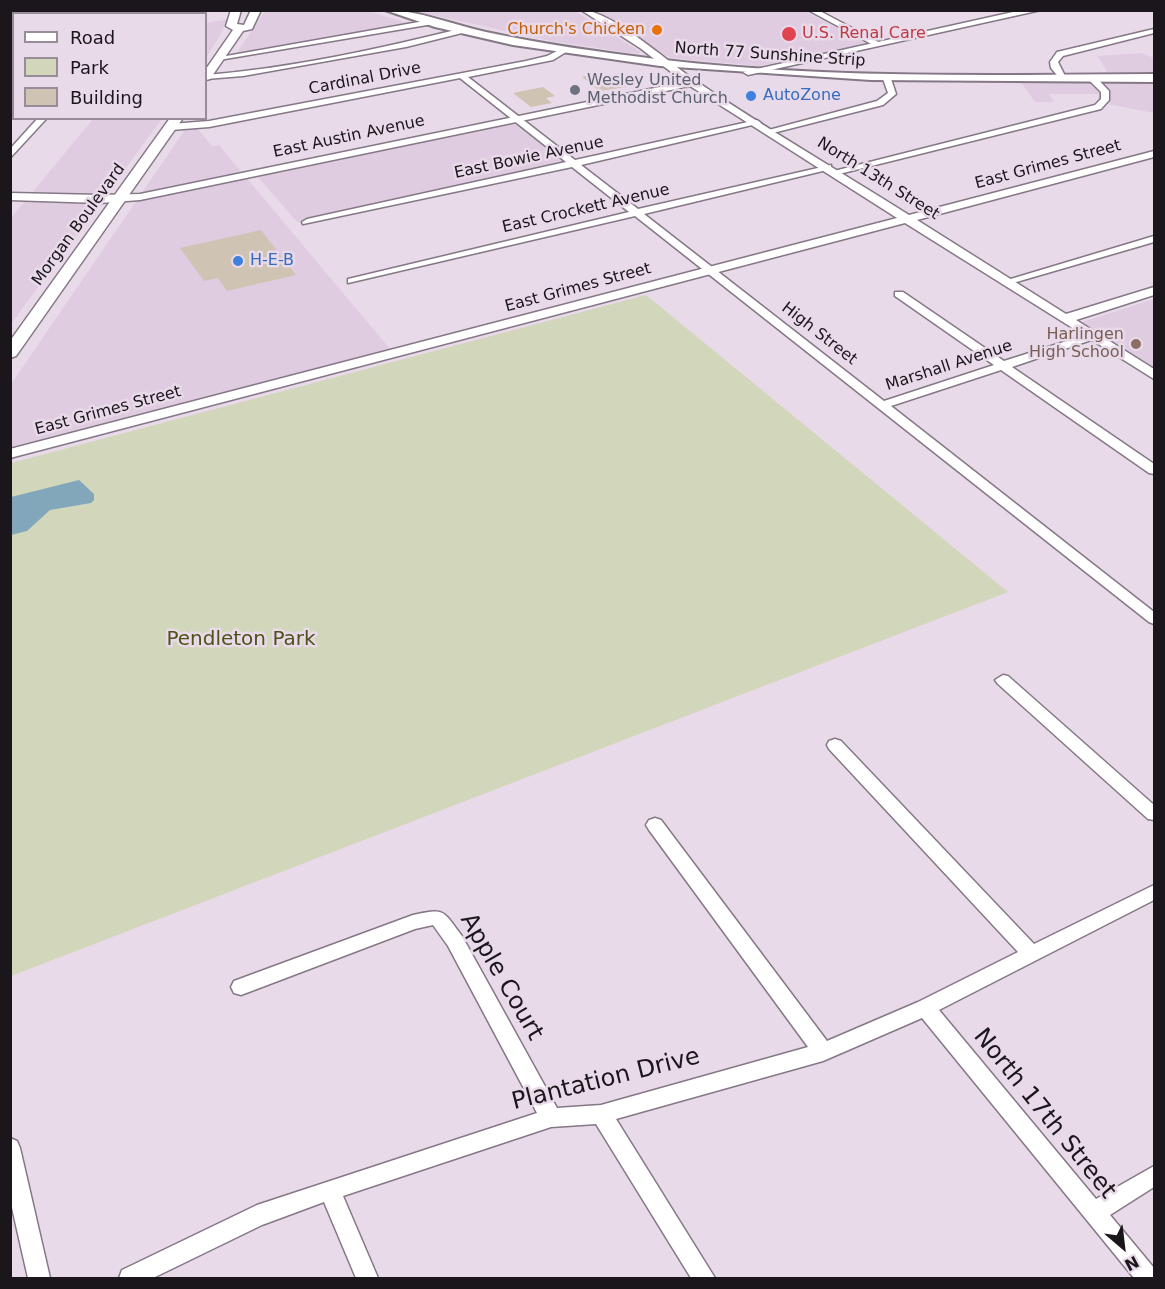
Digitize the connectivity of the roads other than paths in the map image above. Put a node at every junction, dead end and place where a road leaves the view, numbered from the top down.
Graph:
1 (236, 10) edge
2 (256, 10) edge
3 (390, 10) edge
4 (585, 10) edge
5 (839, 10) edge
6 (1037, 10) edge
7 (814, 12) edge
8 (430, 22) junction
9 (239, 29) junction
10 (464, 30) junction
11 (1155, 32) edge
12 (878, 44) junction
13 (562, 50) junction
14 (219, 58) junction
15 (666, 64) junction
16 (748, 72) junction
17 (207, 76) edge
18 (462, 76) junction
19 (207, 77) edge
20 (1064, 78) junction
21 (1092, 78) junction
22 (1155, 78) edge
23 (887, 79) junction
24 (692, 83) junction
25 (518, 119) junction
26 (41, 120) edge
27 (174, 123) edge
28 (757, 123) junction
29 (769, 131) junction
30 (27, 137) junction
31 (10, 140) edge
32 (1155, 154) edge
33 (10, 155) edge
34 (573, 163) junction
35 (831, 170) junction
36 (10, 196) edge
37 (120, 198) junction
38 (638, 213) junction
39 (910, 219) junction
40 (307, 222) dead end
41 (1155, 239) edge
42 (711, 270) junction
43 (352, 281) dead end
44 (1009, 281) junction
45 (1155, 291) edge
46 (899, 294) dead end
47 (1067, 318) junction
48 (1093, 336) junction
49 (10, 353) edge
50 (1003, 365) junction
51 (1155, 375) edge
52 (883, 405) junction
53 (10, 454) edge
54 (1155, 470) edge
55 (1153, 615) edge
56 (1003, 680) dead end
57 (835, 745) dead end
58 (1155, 814) edge
59 (655, 825) dead end
60 (1155, 892) edge
61 (1031, 953) junction
62 (241, 987) dead end
63 (925, 1008) junction
64 (823, 1052) junction
65 (601, 1114) junction
66 (551, 1118) junction
67 (10, 1148) edge
68 (1155, 1176) edge
69 (330, 1190) junction
70 (1093, 1213) junction
71 (39, 1278) edge
72 (130, 1278) edge
73 (367, 1278) edge
74 (704, 1278) edge
75 (1148, 1278) edge

1 - 9 main road
2 - 9 main road
3 - 8 main road, North 77 Sunshine Strip
4 - 15 street, North 13th Street
5 - 7 street
6 - 12 street
7 - 12 street
8 - 10 main road, North 77 Sunshine Strip
8 - 14 street
9 - 14 main road
10 - 13 main road, North 77 Sunshine Strip
10 - 19 street
11 - 20 street
12 - 16 street
13 - 15 main road, North 77 Sunshine Strip
13 - 18 street, Cardinal Drive
14 - 17 main road
15 - 16 main road, North 77 Sunshine Strip
15 - 24 street, North 13th Street
16 - 23 main road, North 77 Sunshine Strip
18 - 25 street, High Street
18 - 27 street, Cardinal Drive
20 - 21 main road, North 77 Sunshine Strip
20 - 23 main road, North 77 Sunshine Strip
21 - 22 main road, North 77 Sunshine Strip
21 - 35 street, East Crockett Avenue
23 - 29 street
24 - 25 street, East Austin Avenue
24 - 28 street, North 13th Street
25 - 34 street, High Street
25 - 37 street, East Austin Avenue
26 - 30 street
27 - 37 main road, Morgan Boulevard
28 - 29 street, North 13th Street
28 - 34 street, East Bowie Avenue
29 - 35 street, North 13th Street
30 - 31 street
30 - 33 street
32 - 39 street, East Grimes Street
34 - 38 street, High Street
34 - 40 street, East Bowie Avenue
35 - 38 street, East Crockett Avenue
35 - 39 street, North 13th Street
36 - 37 street, East Austin Avenue
37 - 49 main road, Morgan Boulevard
38 - 42 street, High Street
38 - 43 street, East Crockett Avenue
39 - 42 street, East Grimes Street
39 - 44 street, North 13th Street
41 - 44 street
42 - 52 street, High Street
42 - 53 street, East Grimes Street
44 - 47 street, North 13th Street
45 - 47 street
46 - 50 street
47 - 48 street, North 13th Street
48 - 50 street, Marshall Avenue
48 - 51 street, North 13th Street
50 - 52 street, Marshall Avenue
50 - 54 street
52 - 55 street, High Street
56 - 58 street
57 - 61 street
59 - 64 street
60 - 61 street, Plantation Drive
61 - 63 street, Plantation Drive
62 - 66 street, Apple Court
63 - 64 street, Plantation Drive
63 - 70 street, North 17th Street
64 - 65 street, Plantation Drive
65 - 66 street, Plantation Drive
65 - 74 street
66 - 69 street, Plantation Drive
67 - 71 street
68 - 70 street
69 - 72 street, Plantation Drive
69 - 73 street
70 - 75 street, North 17th Street

